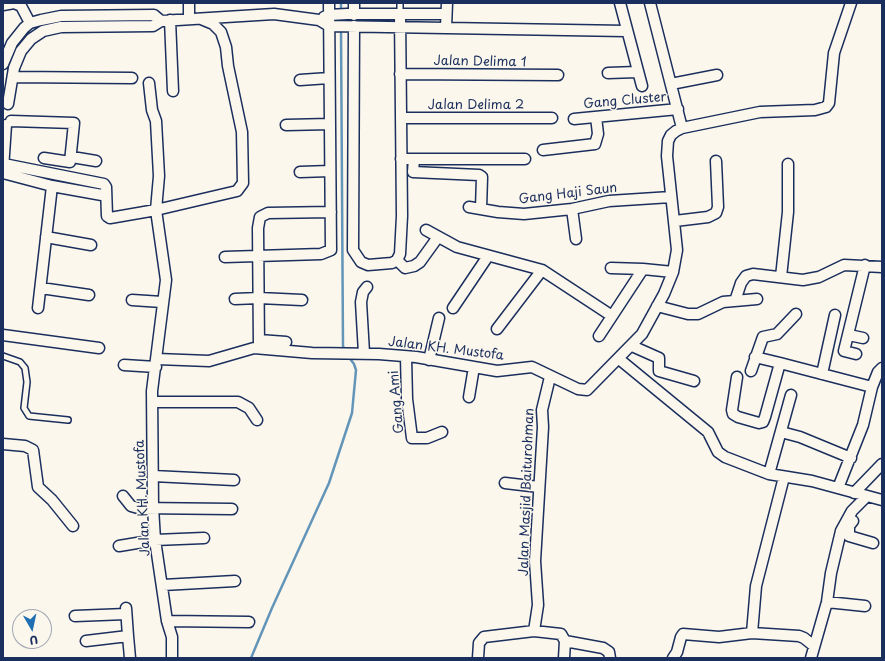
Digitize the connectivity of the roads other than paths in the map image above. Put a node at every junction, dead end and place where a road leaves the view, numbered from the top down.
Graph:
1 (189, 3) edge
2 (329, 3) edge
3 (354, 3) edge
4 (400, 3) edge
5 (447, 3) edge
6 (620, 3) edge
7 (650, 3) edge
8 (851, 3) edge
9 (3, 5) edge
10 (350, 14) junction
11 (376, 14) junction
12 (400, 14) junction
13 (446, 14) junction
14 (331, 15) junction
15 (201, 19) junction
16 (165, 20) junction
17 (189, 20) junction
18 (318, 20) junction
19 (30, 24) junction
20 (350, 26) junction
21 (374, 26) junction
22 (331, 27) junction
23 (400, 27) junction
24 (446, 28) junction
25 (626, 31) junction
26 (3, 64) edge
27 (638, 72) junction
28 (608, 73) dead end
29 (400, 74) junction
30 (718, 75) dead end
31 (558, 76) dead end
32 (13, 77) junction
33 (132, 78) dead end
34 (330, 78) junction
35 (300, 80) dead end
36 (149, 83) dead end
37 (671, 84) junction
38 (642, 86) dead end
39 (173, 91) dead end
40 (6, 103) edge
41 (678, 109) junction
42 (596, 117) junction
43 (401, 118) junction
44 (552, 118) dead end
45 (574, 119) dead end
46 (7, 124) edge
47 (286, 124) dead end
48 (330, 124) junction
49 (682, 128) junction
50 (543, 150) dead end
51 (72, 157) junction
52 (44, 158) dead end
53 (401, 159) junction
54 (414, 159) junction
55 (525, 159) dead end
56 (96, 161) dead end
57 (716, 161) dead end
58 (788, 164) dead end
59 (3, 170) edge
60 (330, 171) junction
61 (300, 172) dead end
62 (52, 186) junction
63 (102, 195) dead end
64 (671, 197) junction
65 (469, 207) dead end
66 (481, 209) junction
67 (572, 209) junction
68 (156, 210) junction
69 (331, 212) junction
70 (675, 221) junction
71 (426, 230) dead end
72 (46, 237) junction
73 (438, 237) junction
74 (576, 239) dead end
75 (91, 245) dead end
76 (259, 255) junction
77 (488, 256) junction
78 (225, 257) dead end
79 (397, 260) junction
80 (865, 265) junction
81 (882, 267) edge
82 (611, 268) dead end
83 (643, 269) junction
84 (542, 270) junction
85 (673, 272) junction
86 (781, 277) junction
87 (367, 287) dead end
88 (40, 288) junction
89 (89, 295) dead end
90 (259, 298) junction
91 (235, 299) dead end
92 (757, 299) dead end
93 (132, 300) dead end
94 (302, 300) dead end
95 (735, 301) junction
96 (162, 302) junction
97 (657, 306) junction
98 (38, 308) dead end
99 (453, 308) dead end
100 (796, 314) dead end
101 (835, 315) dead end
102 (612, 316) junction
103 (439, 318) dead end
104 (497, 329) dead end
105 (3, 335) edge
106 (849, 335) junction
107 (599, 336) dead end
108 (863, 338) dead end
109 (286, 342) dead end
110 (259, 344) junction
111 (632, 346) junction
112 (99, 348) dead end
113 (364, 353) junction
114 (856, 354) dead end
115 (3, 356) edge
116 (755, 356) junction
117 (406, 357) junction
118 (619, 359) junction
119 (429, 360) junction
120 (156, 363) junction
121 (780, 364) junction
122 (124, 365) dead end
123 (474, 367) junction
124 (882, 368) edge
125 (751, 371) dead end
126 (822, 374) junction
127 (737, 377) dead end
128 (550, 378) junction
129 (694, 381) dead end
130 (872, 387) junction
131 (791, 395) dead end
132 (470, 396) dead end
133 (152, 402) junction
134 (68, 420) dead end
135 (257, 420) dead end
136 (442, 432) dead end
137 (781, 432) junction
138 (3, 444) edge
139 (851, 458) junction
140 (882, 464) edge
141 (769, 474) junction
142 (153, 476) junction
143 (784, 477) junction
144 (234, 480) dead end
145 (505, 483) dead end
146 (539, 487) junction
147 (838, 488) junction
148 (863, 495) junction
149 (123, 496) dead end
150 (882, 500) edge
151 (153, 507) junction
152 (232, 509) dead end
153 (72, 526) dead end
154 (204, 538) dead end
155 (155, 540) junction
156 (873, 543) dead end
157 (119, 546) dead end
158 (235, 581) dead end
159 (163, 585) junction
160 (827, 602) junction
161 (865, 606) dead end
162 (75, 616) dead end
163 (167, 621) junction
164 (249, 622) dead end
165 (534, 631) junction
166 (752, 633) junction
167 (128, 636) junction
168 (565, 640) junction
169 (86, 641) dead end
170 (810, 643) junction
171 (130, 658) edge
172 (172, 658) edge
173 (478, 658) edge
174 (564, 658) edge
175 (610, 658) edge
176 (673, 658) edge
177 (811, 658) edge

1 - 17 street
2 - 14 street
3 - 10 street
4 - 12 lane
5 - 13 street
6 - 25 street
7 - 37 street
8 - 49 street
9 - 19 street
10 - 11 street
10 - 14 street
11 - 12 street
11 - 21 street
12 - 13 street
12 - 23 street
13 - 24 street
14 - 18 street
14 - 22 street
15 - 17 street
15 - 18 street
15 - 68 street
16 - 17 street
16 - 19 street
16 - 32 street
16 - 39 street
18 - 22 street
19 - 26 street
20 - 21 street
20 - 22 street
20 - 79 street
21 - 23 street
22 - 34 street
23 - 24 street
23 - 29 street
24 - 25 street
25 - 27 street
27 - 28 street
27 - 38 street
29 - 31 street, Jalan Delima 1
29 - 43 street
30 - 37 street
32 - 33 street
32 - 40 street
34 - 35 street
34 - 48 street
36 - 68 street, Jalan KH. Mustofa
37 - 41 street
40 - 46 street
41 - 42 street, Gang Cluster
41 - 49 street
42 - 45 street, Gang Cluster
42 - 50 street
43 - 44 street, Jalan Delima 2
43 - 53 street
46 - 51 street
46 - 59 street
47 - 48 street
48 - 60 street
49 - 64 street, Jalan KH. Mustofa
51 - 52 street
51 - 56 street
53 - 54 street
53 - 79 street
54 - 55 street
54 - 66 street
57 - 70 street
58 - 86 street
59 - 62 street
59 - 68 street
60 - 61 street
60 - 69 street
62 - 63 street
62 - 72 street
64 - 67 street, Gang Haji Saun
64 - 70 street, Jalan KH. Mustofa
65 - 66 street, Gang Haji Saun
66 - 67 street, Gang Haji Saun
67 - 74 street
68 - 96 street, Jalan KH. Mustofa
69 - 76 street
69 - 76 street
70 - 85 street, Jalan KH. Mustofa
71 - 73 street
72 - 75 street
72 - 88 street
73 - 77 street
73 - 79 street
76 - 78 street
76 - 90 street
77 - 84 street
77 - 99 street
80 - 81 street
80 - 86 street
80 - 106 street
82 - 83 street
83 - 85 street
83 - 102 street
84 - 102 street
84 - 104 street
85 - 97 street, Jalan KH. Mustofa
86 - 95 street
87 - 113 street
88 - 89 street
88 - 98 street
90 - 91 street
90 - 94 street
90 - 110 street
92 - 95 street
93 - 96 street
95 - 97 street
96 - 120 street, Jalan KH. Mustofa
97 - 111 street, Jalan KH. Mustofa
100 - 116 street
101 - 126 street
102 - 107 street
103 - 119 street
105 - 112 street
106 - 108 street
106 - 114 street
109 - 110 street
110 - 113 street, Jalan KH. Mustofa
110 - 120 street
111 - 118 street, Jalan KH. Mustofa
111 - 129 street
113 - 117 street, Jalan KH. Mustofa
115 - 134 lane
116 - 121 street
116 - 125 street
117 - 119 street, Jalan KH. Mustofa
117 - 136 street, Gang Ami
118 - 128 street, Jalan KH. Mustofa
118 - 141 street
119 - 123 street, Jalan KH. Mustofa
120 - 122 street
120 - 133 street, Jalan KH. Mustofa
121 - 126 street
121 - 127 street
123 - 128 street, Jalan KH. Mustofa
123 - 132 street
124 - 130 street
126 - 130 street
128 - 146 street, Jalan Masjid Baiturohman
130 - 139 street
131 - 137 street
133 - 135 street
133 - 142 street, Jalan KH. Mustofa
137 - 139 street
137 - 141 street
138 - 153 street
139 - 147 street
140 - 148 street
141 - 143 street
142 - 144 street
142 - 151 street, Jalan KH. Mustofa
143 - 147 street
143 - 166 street
145 - 146 street
146 - 165 street, Jalan Masjid Baiturohman
147 - 148 street
148 - 150 street
148 - 156 street
148 - 160 street
149 - 151 street
151 - 152 street
151 - 155 street, Jalan KH. Mustofa
154 - 155 street
155 - 157 street
155 - 159 street, Jalan KH. Mustofa
158 - 159 street
159 - 163 street, Jalan KH. Mustofa
160 - 161 street
160 - 170 street
162 - 167 street
163 - 164 street
163 - 172 street, Jalan KH. Mustofa
165 - 168 street
165 - 173 street
166 - 170 street
166 - 176 street
167 - 169 street
167 - 171 street
168 - 174 street
168 - 175 street
170 - 177 street

